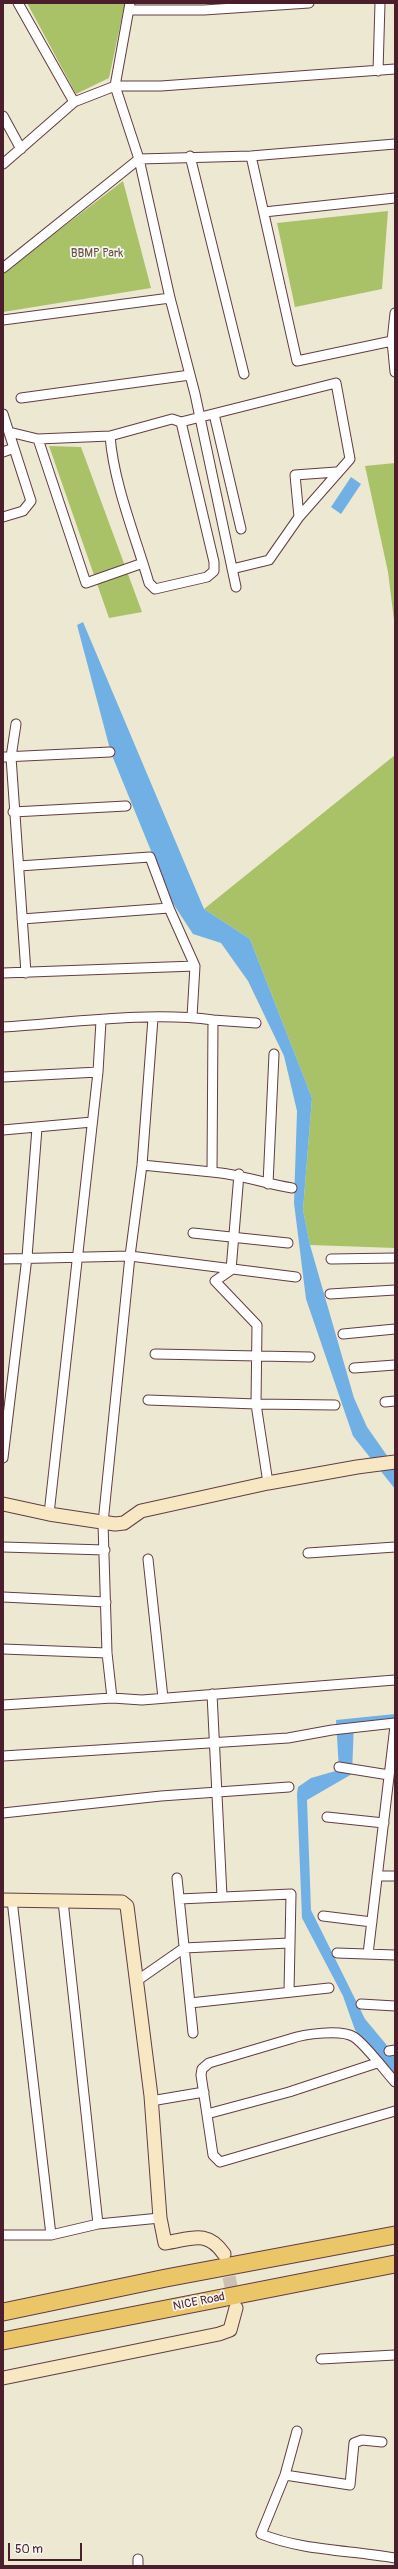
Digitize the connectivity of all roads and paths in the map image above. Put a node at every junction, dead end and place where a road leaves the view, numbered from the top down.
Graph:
1 (18, 3) edge
2 (309, 3) edge
3 (380, 3) edge
4 (129, 7) edge
5 (205, 7) edge
6 (395, 69) edge
7 (378, 71) junction
8 (115, 86) junction
9 (74, 102) junction
10 (3, 116) edge
11 (395, 144) edge
12 (21, 149) junction
13 (190, 156) junction
14 (251, 156) junction
15 (138, 159) junction
16 (3, 164) edge
17 (395, 198) edge
18 (264, 212) junction
19 (3, 268) edge
20 (170, 298) junction
21 (395, 313) edge
22 (3, 320) edge
23 (392, 341) junction
24 (395, 372) edge
25 (244, 374) dead end
26 (190, 376) junction
27 (21, 398) dead end
28 (3, 414) edge
29 (214, 414) junction
30 (200, 418) junction
31 (181, 422) junction
32 (9, 432) junction
33 (110, 436) junction
34 (38, 439) junction
35 (14, 448) junction
36 (3, 452) edge
37 (336, 472) junction
38 (3, 517) edge
39 (299, 517) junction
40 (241, 529) dead end
41 (143, 563) junction
42 (232, 569) junction
43 (236, 587) dead end
44 (16, 724) dead end
45 (110, 752) dead end
46 (7, 757) edge
47 (126, 806) dead end
48 (13, 812) junction
49 (18, 866) junction
50 (168, 908) junction
51 (22, 919) junction
52 (195, 966) junction
53 (3, 973) edge
54 (26, 973) junction
55 (192, 1017) junction
56 (153, 1018) junction
57 (214, 1020) junction
58 (101, 1021) junction
59 (256, 1023) dead end
60 (3, 1027) edge
61 (274, 1054) dead end
62 (98, 1072) junction
63 (3, 1077) edge
64 (92, 1122) junction
65 (37, 1128) junction
66 (3, 1130) edge
67 (142, 1165) junction
68 (212, 1172) junction
69 (239, 1174) junction
70 (268, 1184) junction
71 (292, 1188) dead end
72 (193, 1234) dead end
73 (233, 1238) junction
74 (288, 1243) dead end
75 (78, 1256) junction
76 (130, 1256) junction
77 (27, 1257) junction
78 (395, 1258) edge
79 (3, 1259) edge
80 (331, 1259) dead end
81 (230, 1270) junction
82 (296, 1277) dead end
83 (395, 1290) edge
84 (330, 1294) dead end
85 (395, 1329) edge
86 (343, 1334) dead end
87 (155, 1354) dead end
88 (257, 1356) junction
89 (310, 1357) dead end
90 (395, 1365) edge
91 (354, 1368) dead end
92 (148, 1400) dead end
93 (395, 1401) edge
94 (385, 1402) dead end
95 (256, 1404) junction
96 (335, 1405) dead end
97 (3, 1458) edge
98 (395, 1462) edge
99 (268, 1483) junction
100 (3, 1504) edge
101 (50, 1514) junction
102 (103, 1523) junction
103 (3, 1547) edge
104 (395, 1547) edge
105 (105, 1550) junction
106 (308, 1553) dead end
107 (148, 1559) dead end
108 (3, 1597) edge
109 (106, 1602) junction
110 (3, 1649) edge
111 (106, 1652) junction
112 (394, 1680) edge
113 (212, 1694) junction
114 (112, 1698) junction
115 (163, 1698) junction
116 (3, 1705) edge
117 (395, 1724) edge
118 (214, 1741) junction
119 (3, 1756) edge
120 (339, 1767) dead end
121 (389, 1775) junction
122 (289, 1787) dead end
123 (217, 1791) junction
124 (3, 1813) edge
125 (327, 1817) dead end
126 (384, 1823) junction
127 (377, 1876) junction
128 (395, 1876) edge
129 (177, 1878) dead end
130 (222, 1896) junction
131 (180, 1899) junction
132 (7, 1900) edge
133 (63, 1901) junction
134 (323, 1916) dead end
135 (372, 1922) junction
136 (289, 1943) junction
137 (184, 1948) junction
138 (337, 1953) dead end
139 (368, 1954) junction
140 (395, 1955) edge
141 (138, 1980) junction
142 (329, 1988) dead end
143 (289, 1992) junction
144 (190, 2003) junction
145 (361, 2004) dead end
146 (395, 2006) edge
147 (193, 2033) dead end
148 (377, 2063) junction
149 (395, 2082) edge
150 (204, 2092) junction
151 (152, 2101) junction
152 (395, 2111) edge
153 (207, 2114) junction
154 (160, 2218) junction
155 (98, 2224) junction
156 (3, 2235) edge
157 (51, 2235) junction
158 (395, 2235) edge
159 (224, 2254) tunnel mouth
160 (395, 2264) edge
161 (236, 2308) tunnel mouth
162 (3, 2312) edge
163 (3, 2340) edge
164 (395, 2355) edge
165 (321, 2359) dead end
166 (3, 2378) edge
167 (297, 2431) dead end
168 (382, 2442) dead end
169 (284, 2475) junction
170 (395, 2558) edge

1 - 9 street
2 - 5 street
3 - 7 street
4 - 5 street
4 - 8 street
6 - 7 street
7 - 8 street
8 - 9 street
8 - 15 street
9 - 12 street
10 - 12 street
11 - 14 street
12 - 16 street
13 - 14 street
13 - 15 street
13 - 25 street
14 - 18 street
15 - 19 street
15 - 20 street
17 - 18 street
18 - 23 street
20 - 22 street
20 - 26 street
21 - 23 street
23 - 24 street
26 - 27 street
26 - 30 street
28 - 32 street
29 - 30 street
29 - 37 street
29 - 40 street
30 - 31 street
30 - 42 street
31 - 33 street
31 - 41 street
32 - 34 street
32 - 35 street
33 - 34 street
33 - 41 street
34 - 41 street
35 - 36 street
35 - 38 street
37 - 39 street
37 - 39 street
39 - 42 street
42 - 43 street
44 - 46 street
45 - 46 street
46 - 48 street
47 - 48 street
48 - 49 street
49 - 50 street
49 - 51 street
50 - 51 street
50 - 52 street
51 - 54 street
52 - 54 street
52 - 55 street
53 - 54 street
55 - 56 street
55 - 57 street
56 - 58 street
56 - 67 street
57 - 59 street
57 - 68 street
58 - 60 street
58 - 62 street
61 - 70 street
62 - 63 street
62 - 64 street
64 - 65 street
64 - 75 street
65 - 66 street
65 - 77 street
67 - 68 street
67 - 76 street
68 - 69 street
69 - 70 street
69 - 73 street
70 - 71 street
72 - 73 street
73 - 74 street
73 - 81 street
75 - 76 street
75 - 77 street
75 - 101 street
76 - 81 street
76 - 102 street
77 - 79 street
77 - 97 street
78 - 80 street
81 - 82 street
81 - 88 street
83 - 84 street
85 - 86 street
87 - 88 street
88 - 89 street
88 - 95 street
90 - 91 street
92 - 95 street
93 - 94 street
95 - 96 street
95 - 99 street
98 - 99 street
99 - 102 street
100 - 101 street
101 - 102 street
102 - 105 street
103 - 105 street
104 - 106 street
105 - 109 street
107 - 115 street
108 - 109 street
109 - 111 street
110 - 111 street
111 - 114 street
112 - 113 street
113 - 115 street
113 - 118 street
114 - 115 street
114 - 116 street
117 - 118 street
117 - 121 street
118 - 119 street
118 - 123 street
120 - 121 street
121 - 126 street
122 - 123 street
123 - 124 street
123 - 130 street
125 - 126 street
126 - 127 street
127 - 128 street
127 - 135 street
129 - 131 street
130 - 131 street
130 - 136 street
131 - 137 street
132 - 133 street
132 - 157 street
133 - 141 street
133 - 155 street
134 - 135 street
135 - 139 street
136 - 137 street
136 - 143 street
137 - 141 street
137 - 144 street
138 - 139 street
139 - 140 street
141 - 151 street
142 - 143 street
143 - 144 street
144 - 147 street
145 - 146 street
148 - 149 street
148 - 150 street
148 - 153 street
150 - 151 street
150 - 153 street
151 - 154 street
152 - 153 street
154 - 155 street
154 - 159 street
155 - 157 street
156 - 157 street
158 - 162 highway
160 - 163 highway, NICE Road
161 - 166 street
164 - 165 street
167 - 169 street
168 - 169 street
169 - 170 street

